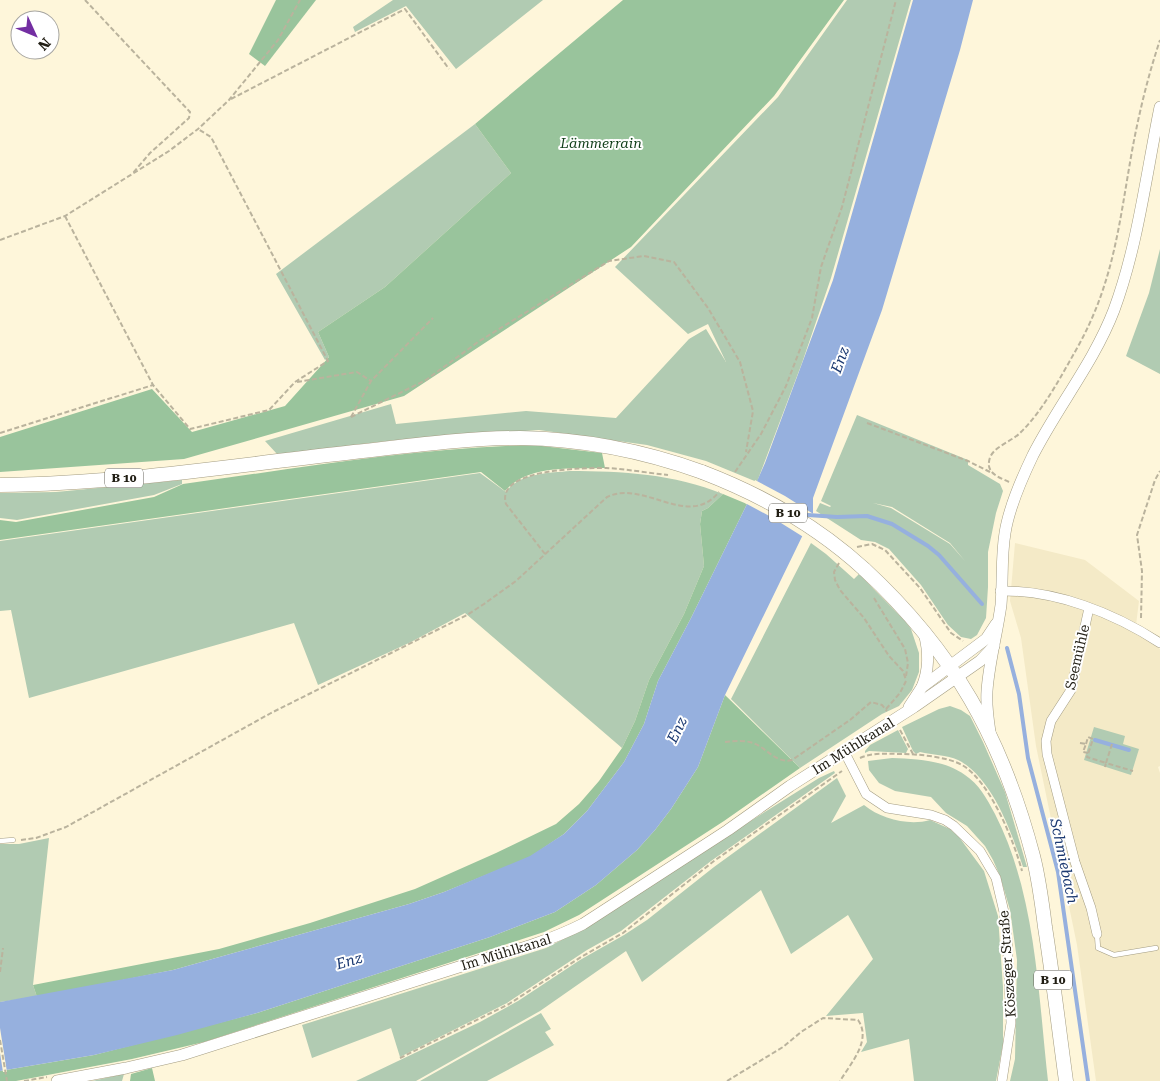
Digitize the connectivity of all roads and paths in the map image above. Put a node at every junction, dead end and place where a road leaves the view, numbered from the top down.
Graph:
1 (85, 0) edge
2 (300, 0) edge
3 (896, 0) edge
4 (1160, 40) edge
5 (449, 69) dead end
6 (229, 100) junction
7 (1160, 107) edge
8 (198, 130) junction
9 (132, 174) junction
10 (65, 216) junction
11 (0, 240) edge
12 (433, 318) dead end
13 (371, 381) junction
14 (295, 382) junction
15 (153, 384) junction
16 (868, 423) dead end
17 (0, 433) edge
18 (746, 454) junction
19 (1160, 471) edge
20 (993, 474) junction
21 (671, 476) dead end
22 (731, 477) dead end
23 (1012, 484) dead end
24 (0, 485) edge
25 (722, 489) dead end
26 (545, 554) junction
27 (1000, 591) junction
28 (871, 594) dead end
29 (1089, 608) junction
30 (998, 618) junction
31 (922, 629) junction
32 (1139, 630) junction
33 (1160, 643) edge
34 (994, 646) junction
35 (954, 671) junction
36 (922, 687) junction
37 (906, 712) junction
38 (894, 720) junction
39 (990, 735) junction
40 (725, 742) dead end
41 (1080, 743) dead end
42 (1086, 744) junction
43 (1112, 745) dead end
44 (844, 751) junction
45 (1088, 753) junction
46 (912, 754) junction
47 (1106, 763) junction
48 (851, 765) junction
49 (1105, 767) dead end
50 (1120, 767) junction
51 (1118, 771) dead end
52 (1133, 771) dead end
53 (13, 840) joint
54 (0, 841) edge
55 (1024, 878) dead end
56 (1097, 934) joint
57 (3, 948) dead end
58 (1156, 948) dead end
59 (0, 972) edge
60 (0, 1040) edge
61 (400, 1058) dead end
62 (54, 1078) edge
63 (43, 1079) edge
64 (6, 1081) edge
65 (24, 1081) edge
66 (727, 1081) edge
67 (840, 1081) edge
68 (1002, 1081) edge
69 (1066, 1081) edge

1 - 9 path
2 - 6 path
3 - 18 path
4 - 20 path
5 - 6 path
6 - 8 path
7 - 27 street
8 - 9 path
8 - 14 path
9 - 10 path
10 - 11 path
10 - 15 path
12 - 13 path
13 - 14 path
13 - 18 path
14 - 15 path
15 - 17 path
16 - 20 path
18 - 22 path
19 - 32 path
20 - 23 path
21 - 26 path
24 - 31 main road, B 10, bridge
25 - 26 path
26 - 53 path
27 - 29 street, Seemühle
27 - 30 street
28 - 40 path
29 - 32 street, Seemühle
29 - 56 street, Seemühle
30 - 34 street
30 - 35 street
31 - 35 main road, B 10
31 - 36 street
32 - 33 street, Seemühle
34 - 35 street
34 - 39 street
35 - 36 street, Im Mühlkanal
35 - 37 street, Im Mühlkanal
35 - 39 main road, B 10
36 - 37 street, Im Mühlkanal
37 - 38 street, Im Mühlkanal
38 - 44 street, Im Mühlkanal
38 - 46 path
39 - 69 main road, B 10
41 - 42 path
42 - 45 path
42 - 45 path
43 - 47 path
44 - 48 street, Köszeger Straße
44 - 62 street, Im Mühlkanal
45 - 47 path
46 - 48 path
46 - 55 path
47 - 49 path
47 - 50 path
48 - 61 path
48 - 68 street, Köszeger Straße
50 - 51 path
50 - 52 path
53 - 54 lane
56 - 58 lane
57 - 59 path
60 - 64 path
62 - 63 path
63 - 65 path
66 - 67 path

